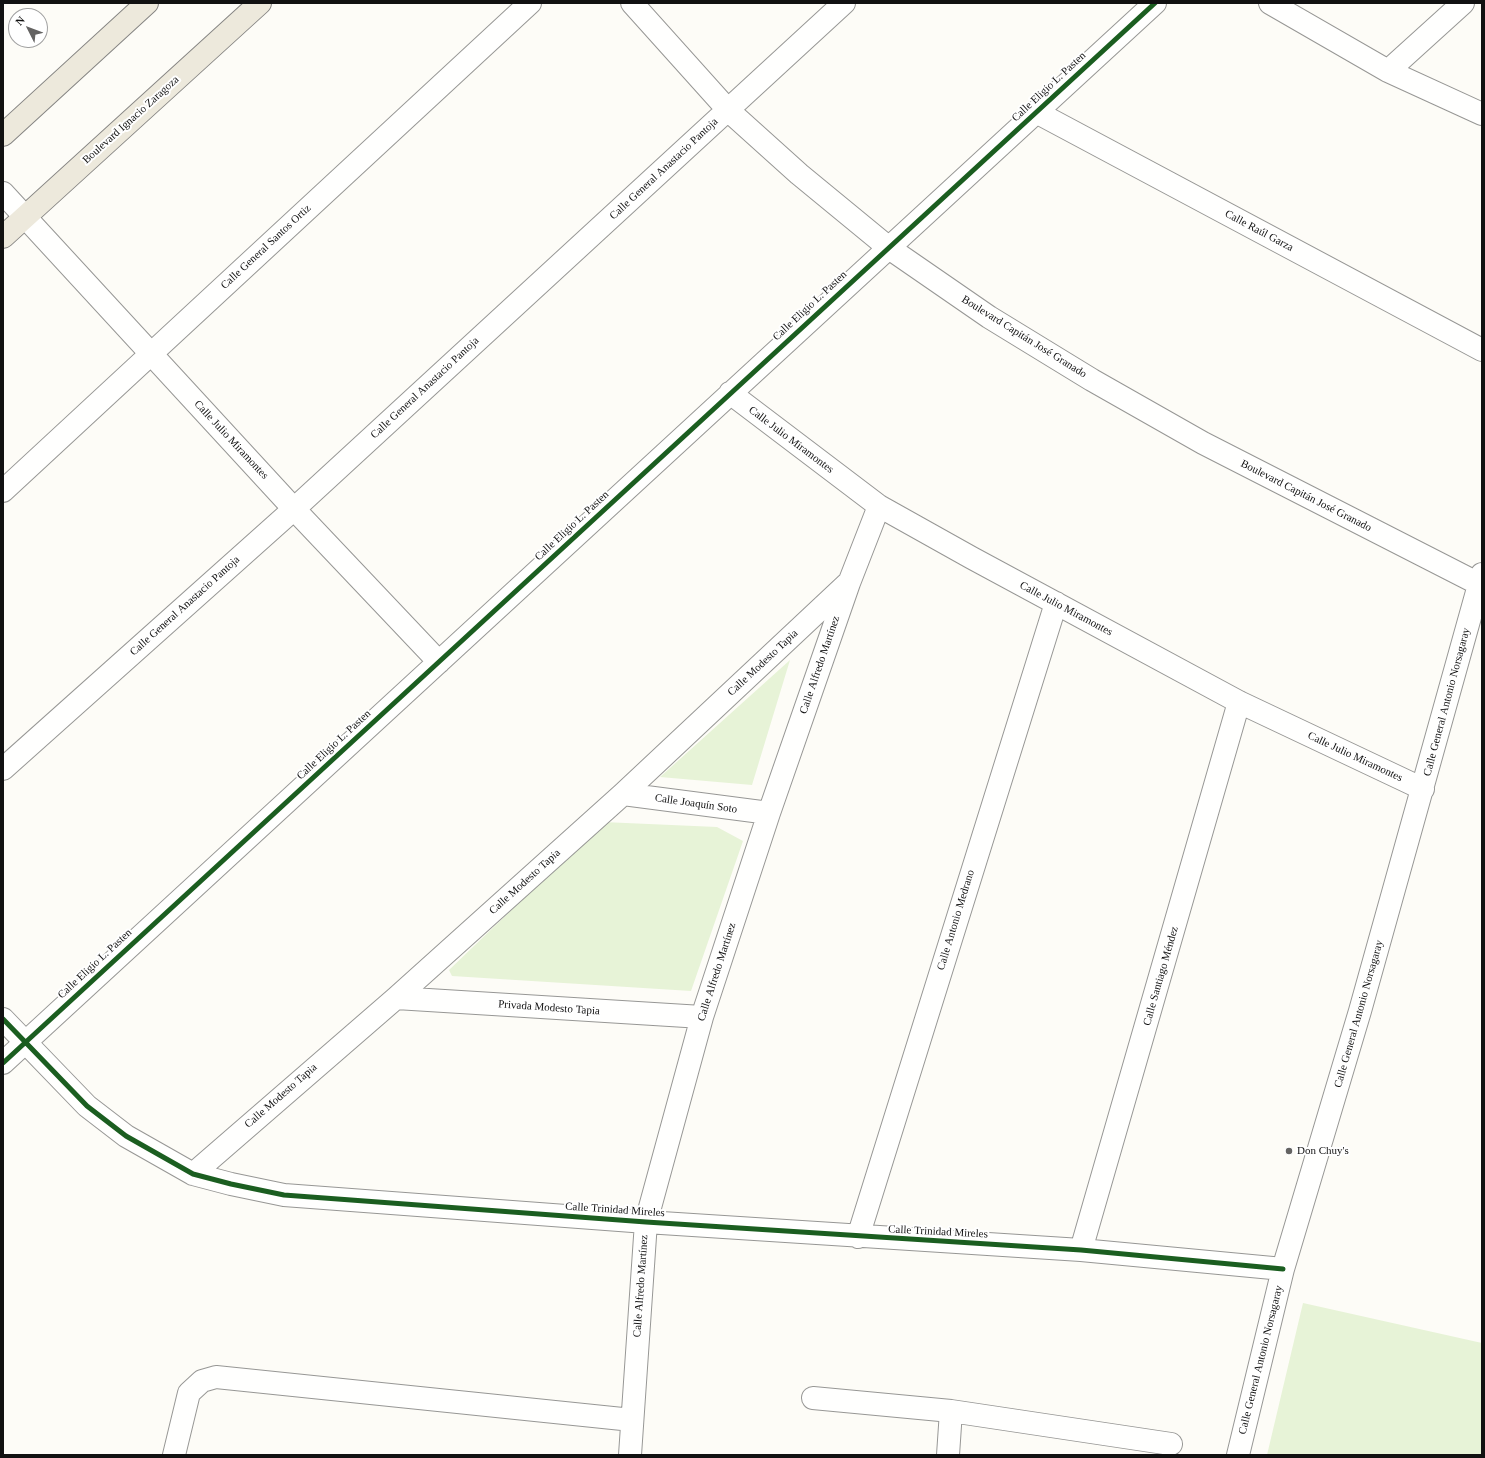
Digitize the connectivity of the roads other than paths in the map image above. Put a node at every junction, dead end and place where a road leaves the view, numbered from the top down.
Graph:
1 (148, 3) edge
2 (260, 3) edge
3 (530, 3) edge
4 (632, 3) edge
5 (844, 3) edge
6 (1155, 3) edge
7 (1270, 3) edge
8 (1463, 3) edge
9 (1388, 71) junction
10 (728, 110) junction
11 (1036, 112) junction
12 (1482, 114) edge
13 (4, 131) edge
14 (3, 192) edge
15 (25, 216) junction
16 (3, 236) edge
17 (889, 248) junction
18 (1482, 350) edge
19 (152, 354) junction
20 (730, 393) junction
21 (3, 491) edge
22 (879, 506) junction
23 (294, 509) junction
24 (1480, 579) edge
25 (849, 583) junction
26 (1056, 603) junction
27 (439, 662) junction
28 (1239, 702) junction
29 (3, 770) edge
30 (1423, 789) junction
31 (622, 794) junction
32 (769, 813) junction
33 (396, 998) junction
34 (702, 1017) junction
35 (3, 1019) edge
36 (24, 1043) junction
37 (3, 1063) edge
38 (193, 1174) junction
39 (646, 1222) junction
40 (858, 1237) junction
41 (1081, 1250) junction
42 (1283, 1269) junction
43 (813, 1398) dead end
44 (951, 1412) junction
45 (632, 1420) junction
46 (1171, 1444) dead end
47 (174, 1455) edge
48 (630, 1455) edge
49 (948, 1455) edge
50 (1238, 1455) edge

1 - 13 main road
2 - 15 main road, Boulevard Ignacio Zaragoza
3 - 19 street, Calle General Santos Ortiz
4 - 10 street, Boulevard Capitán José Granado
5 - 10 street, Calle General Anastacio Pantoja
6 - 11 street, Calle Eligio L. Pasten
7 - 9 street
8 - 9 street
9 - 12 street
10 - 17 street, Boulevard Capitán José Granado
10 - 23 street, Calle General Anastacio Pantoja
11 - 17 street, Calle Eligio L. Pasten
11 - 18 street, Calle Raúl Garza
14 - 15 street, Calle Julio Miramontes
15 - 16 main road, Boulevard Ignacio Zaragoza
15 - 19 street, Calle Julio Miramontes
17 - 20 street, Calle Eligio L. Pasten
17 - 24 street, Boulevard Capitán José Granado
19 - 21 street, Calle General Santos Ortiz
19 - 23 street, Calle Julio Miramontes
20 - 22 street, Calle Julio Miramontes
20 - 27 street, Calle Eligio L. Pasten
22 - 25 street, Calle Alfredo Martínez
22 - 26 street, Calle Julio Miramontes
23 - 27 street, Calle Julio Miramontes
23 - 29 street, Calle General Anastacio Pantoja
24 - 30 street, Calle General Antonio Norsagaray
25 - 31 street, Calle Modesto Tapia
25 - 32 street, Calle Alfredo Martínez
26 - 28 street, Calle Julio Miramontes
26 - 40 street, Calle Antonio Medrano
27 - 36 street, Calle Eligio L. Pasten
28 - 30 street, Calle Julio Miramontes
28 - 41 street, Calle Santiago Méndez
30 - 42 street, Calle General Antonio Norsagaray
31 - 32 street, Calle Joaquín Soto
31 - 33 street, Calle Modesto Tapia
32 - 34 street, Calle Alfredo Martínez
33 - 34 street, Privada Modesto Tapia
33 - 38 street, Calle Modesto Tapia
34 - 39 street, Calle Alfredo Martínez
35 - 36 street, Calle Trinidad Mireles
36 - 37 street, Calle Eligio L. Pasten
36 - 38 street, Calle Trinidad Mireles
38 - 39 street, Calle Trinidad Mireles
39 - 40 street, Calle Trinidad Mireles
39 - 45 street, Calle Alfredo Martínez
40 - 41 street, Calle Trinidad Mireles
41 - 42 street, Calle Trinidad Mireles
42 - 50 street, Calle General Antonio Norsagaray
43 - 44 street
44 - 46 street
44 - 49 street
45 - 47 street
45 - 48 street, Calle Alfredo Martínez

